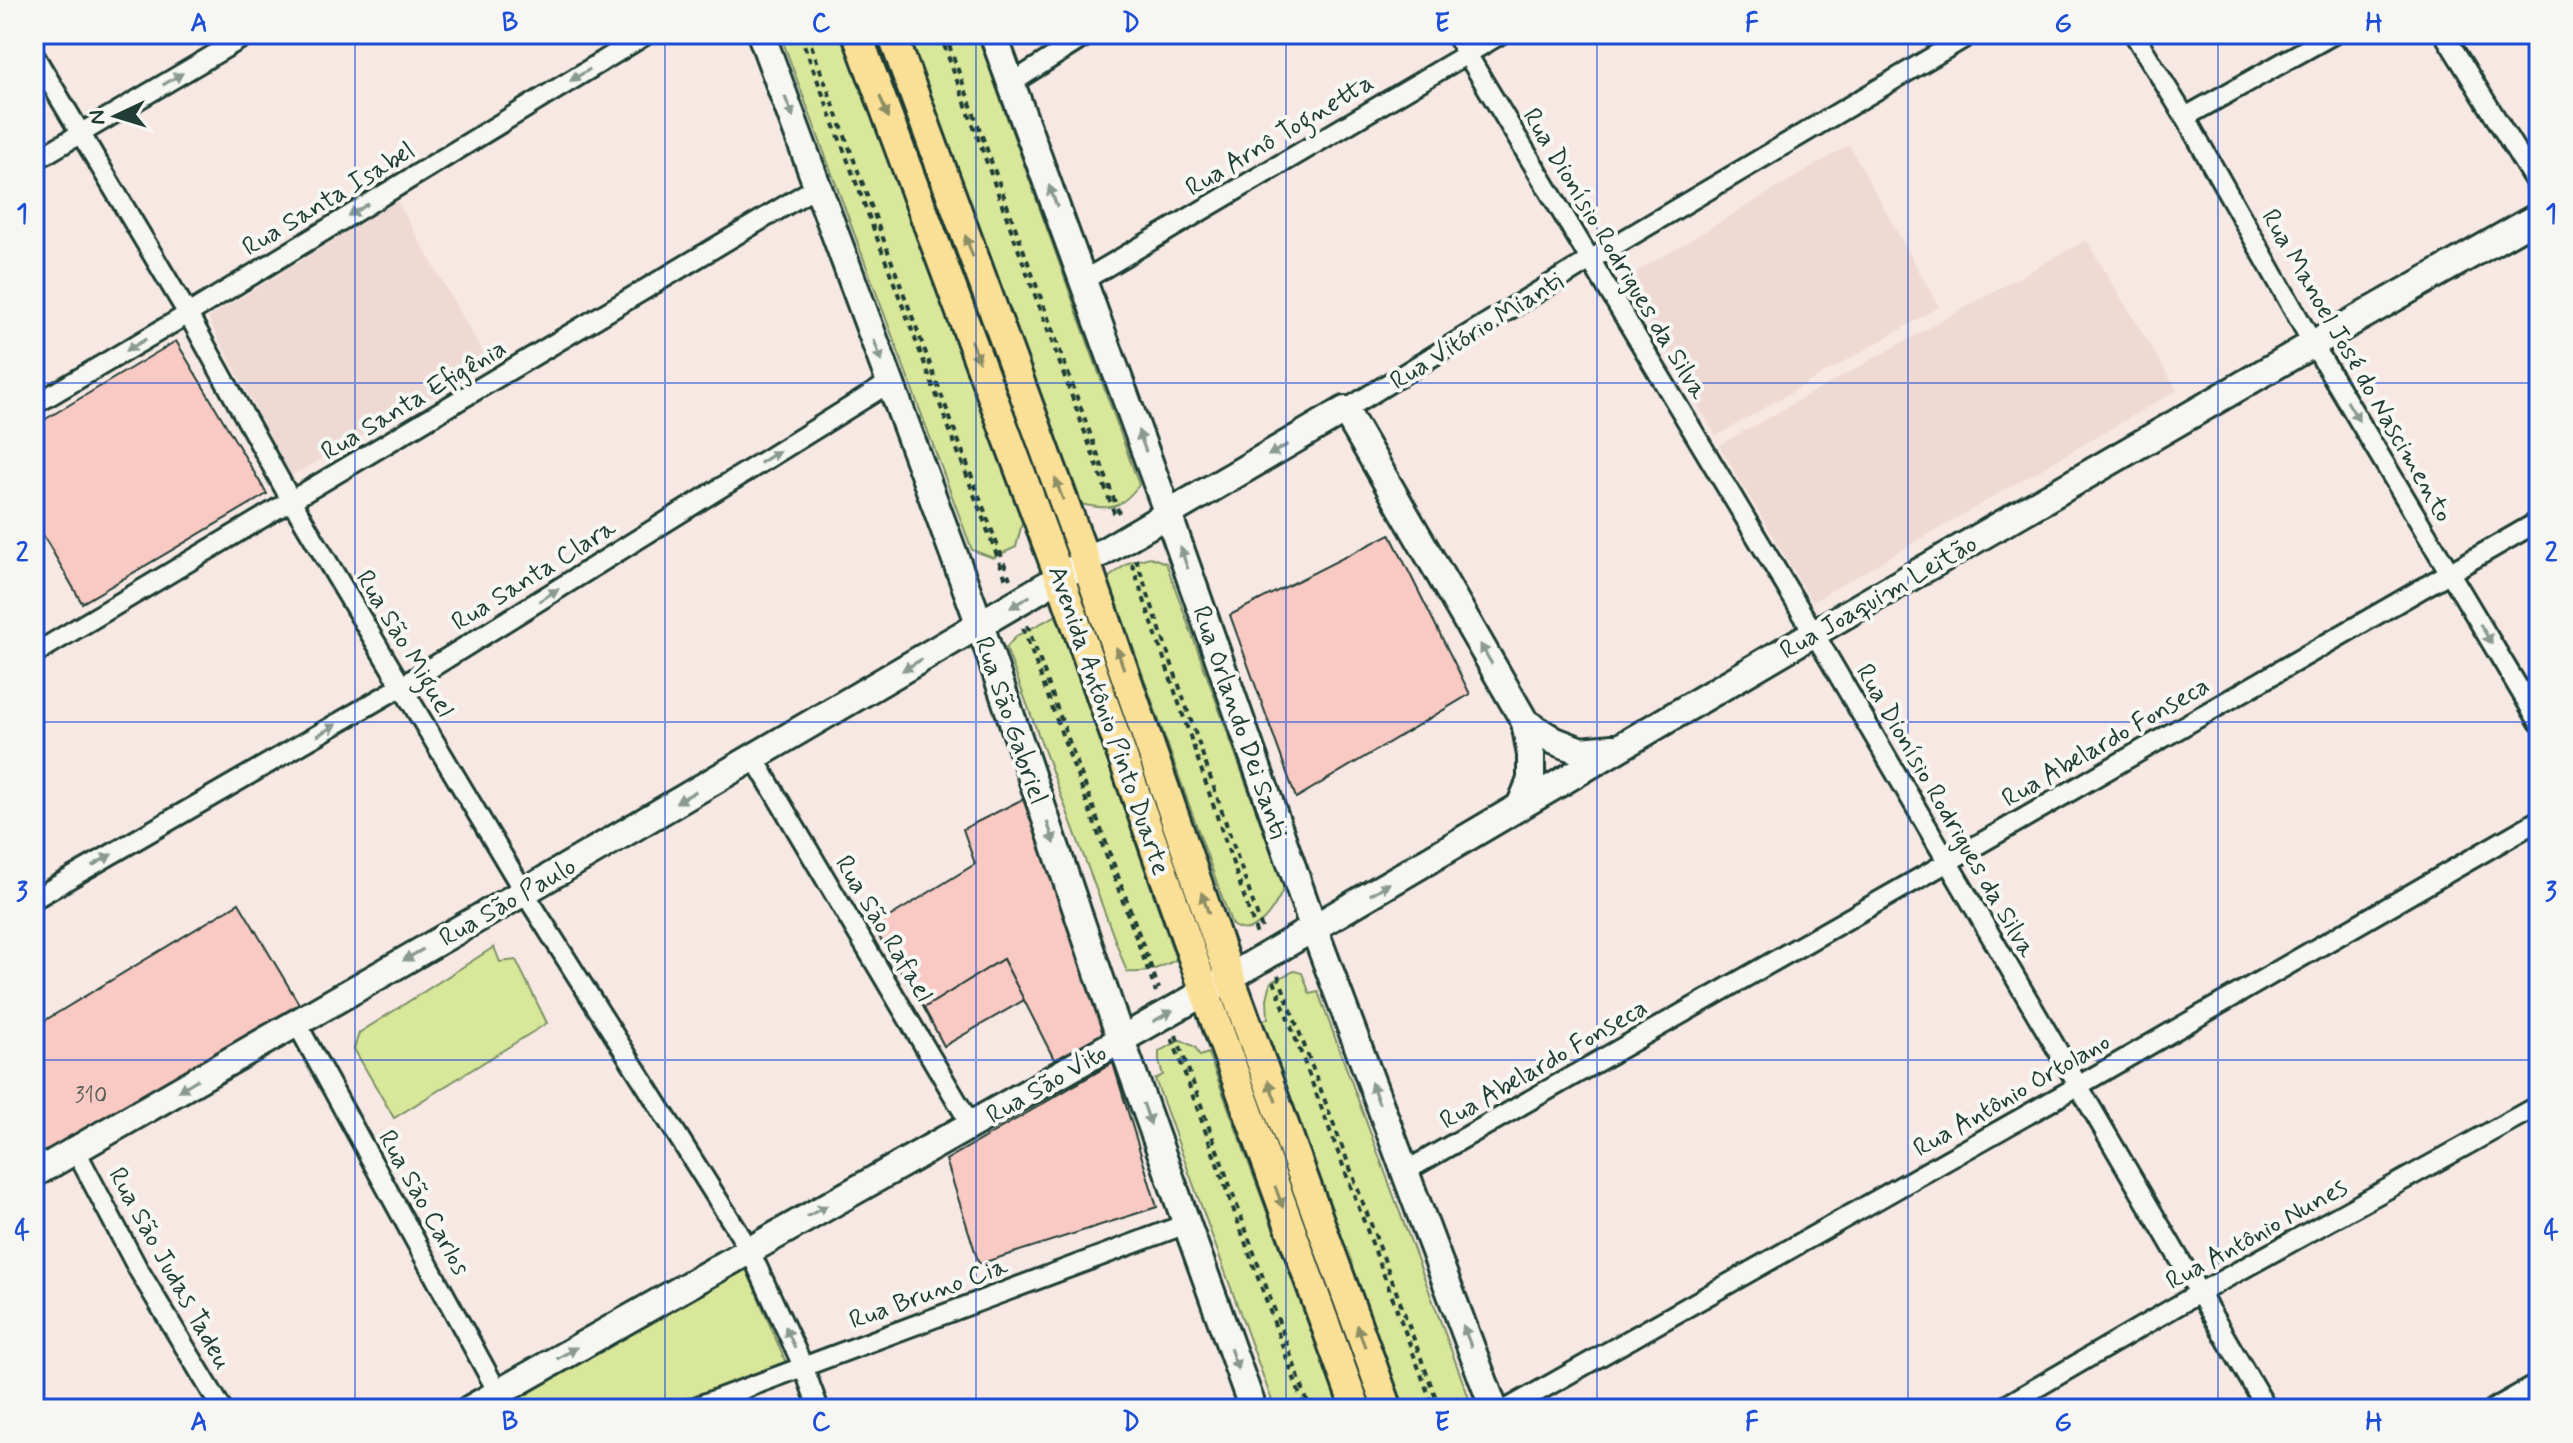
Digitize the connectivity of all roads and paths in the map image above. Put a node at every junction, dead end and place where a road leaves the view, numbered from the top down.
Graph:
1 (249, 34) edge
2 (647, 34) edge
3 (761, 34) edge
4 (800, 34) edge
5 (807, 34) edge
6 (857, 34) edge
7 (892, 34) edge
8 (942, 34) edge
9 (993, 34) edge
10 (1089, 34) edge
11 (1455, 34) edge
12 (1501, 34) edge
13 (1971, 34) edge
14 (2134, 34) edge
15 (2334, 34) edge
16 (2444, 34) edge
17 (1466, 54) junction
18 (34, 55) edge
19 (1010, 84) junction
20 (2185, 117) junction
21 (81, 134) junction
22 (34, 161) edge
23 (818, 186) junction
24 (2539, 188) edge
25 (2539, 216) edge
26 (1590, 260) junction
27 (1084, 280) junction
28 (188, 314) junction
29 (2313, 344) junction
30 (889, 383) junction
31 (34, 405) edge
32 (1345, 410) junction
33 (292, 502) junction
34 (1168, 514) junction
35 (2539, 521) edge
36 (1126, 539) junction
37 (1086, 562) junction
38 (2449, 572) junction
39 (1060, 578) junction
40 (1017, 603) junction
41 (980, 625) junction
42 (1814, 633) junction
43 (34, 654) edge
44 (402, 686) junction
45 (1525, 722) junction
46 (2539, 722) edge
47 (1616, 748) junction
48 (754, 758) junction
49 (1521, 804) junction
50 (2539, 820) edge
51 (1946, 863) junction
52 (524, 892) junction
53 (34, 899) edge
54 (1314, 929) junction
55 (1268, 956) junction
56 (1230, 977) junction
57 (1205, 992) junction
58 (1166, 1014) junction
59 (296, 1022) junction
60 (1121, 1040) junction
61 (2078, 1086) junction
62 (2539, 1105) edge
63 (971, 1125) junction
64 (76, 1151) junction
65 (1404, 1172) junction
66 (34, 1174) edge
67 (1186, 1224) junction
68 (749, 1249) junction
69 (2199, 1293) junction
70 (803, 1366) junction
71 (2539, 1383) edge
72 (503, 1400) edge
73 (222, 1409) edge
74 (470, 1409) edge
75 (690, 1409) edge
76 (819, 1409) edge
77 (1253, 1409) edge
78 (1307, 1409) edge
79 (1356, 1409) edge
80 (1388, 1409) edge
81 (1437, 1409) edge
82 (1494, 1409) edge
83 (1507, 1409) edge
84 (2000, 1409) edge
85 (2267, 1409) edge
86 (2493, 1409) edge

21 -> 1 street
2 -> 28 street, Rua Santa Isabel
3 -> 23 street, Rua São Gabriel
4 - 40 path
5 - 40 path
6 -> 39 main road, Avenida Antônio Pinto Duarte
37 -> 7 main road, Avenida Antônio Pinto Duarte
8 - 36 path
9 - 19 street, Rua Orlando Dei Santi
10 - 19 street
11 - 17 street, Rua Dionísio Rodrigues da Silva
12 - 17 street, Rua Arnô Tognetta
13 - 26 street, Rua Vitório Mianti
14 - 20 street, Rua Manoel José do Nascimento
15 - 20 street
16 - 24 street
17 - 26 street, Rua Dionísio Rodrigues da Silva
17 - 27 street, Rua Arnô Tognetta
18 - 21 street, Rua São Miguel
27 -> 19 street, Rua Orlando Dei Santi
20 - 29 street, Rua Manoel José do Nascimento
21 - 22 street
21 - 28 street, Rua São Miguel
23 -> 30 street, Rua São Gabriel
23 - 33 street, Rua Santa Efigênia
25 - 29 street, Rua Joaquim Leitão
26 - 32 street, Rua Vitório Mianti
26 - 42 street, Rua Dionísio Rodrigues da Silva
34 -> 27 street, Rua Orlando Dei Santi
28 -> 31 street, Rua Santa Isabel
28 - 33 street, Rua São Miguel
29 -> 38 street, Rua Manoel José do Nascimento
29 - 42 street, Rua Joaquim Leitão
30 - 41 street, Rua São Gabriel
44 -> 30 street, Rua Santa Clara
32 -> 34 street, Rua Vitório Mianti
45 -> 32 street, Rua Joaquim Leitão
33 - 43 street, Rua Santa Efigênia
33 - 44 street, Rua São Miguel
34 - 36 street, Rua Vitório Mianti
54 -> 34 street, Rua Orlando Dei Santi
35 - 38 street, Rua Abelardo Fonseca
36 - 37 street, Rua Vitório Mianti
36 - 55 path
37 - 39 street, Rua Vitório Mianti
56 -> 37 main road, Avenida Antônio Pinto Duarte
38 -> 46 street, Rua Manoel José do Nascimento
38 - 51 street, Rua Abelardo Fonseca
39 -> 40 street, Rua Vitório Mianti
39 - 57 main road, Avenida Antônio Pinto Duarte
40 - 41 street, Rua Vitório Mianti
40 - 58 path
41 -> 48 street, Rua São Paulo
41 -> 60 street, Rua São Gabriel
42 - 47 street, Rua Joaquim Leitão
42 - 51 street, Rua Dionísio Rodrigues da Silva
44 - 52 street, Rua São Miguel
53 -> 44 street, Rua Santa Clara
45 - 47 street, Rua Joaquim Leitão
45 - 49 street
47 - 49 street, Rua São Vito
48 -> 52 street, Rua São Paulo
48 - 63 street, Rua São Rafael
54 -> 49 street, Rua São Vito
50 - 61 street, Rua Antônio Ortolano
51 - 61 street, Rua Dionísio Rodrigues da Silva
51 - 65 street, Rua Abelardo Fonseca
52 -> 59 street, Rua São Paulo
52 - 68 street, Rua São Miguel
54 - 55 street, Rua São Vito
65 -> 54 street, Rua Orlando Dei Santi
55 - 56 street, Rua São Vito
55 - 81 path
56 - 57 street, Rua São Vito
80 -> 56 main road, Avenida Antônio Pinto Duarte
57 - 58 street, Rua São Vito
57 -> 79 main road, Avenida Antônio Pinto Duarte
60 -> 58 street, Rua São Vito
58 - 78 path
59 -> 64 street, Rua São Paulo
59 - 72 street, Rua São Carlos
60 - 63 street, Rua São Vito
60 -> 67 street, Rua São Gabriel
61 - 69 street, Rua Dionísio Rodrigues da Silva
61 - 83 street, Rua Antônio Ortolano
62 - 69 street, Rua Antônio Nunes
68 -> 63 street, Rua São Vito
64 - 66 street, Rua São Paulo
64 - 73 street, Rua São Judas Tadeu
82 -> 65 street, Rua Orlando Dei Santi
67 - 70 street, Rua Bruno Cia
67 -> 77 street, Rua São Gabriel
70 -> 68 street, Rua São Miguel
72 -> 68 street, Rua São Vito
69 - 84 street, Rua Antônio Nunes
69 - 85 street, Rua Dionísio Rodrigues da Silva
70 - 75 street, Rua Bruno Cia
70 - 76 street, Rua São Miguel
71 - 86 street
72 - 74 street, Rua São Vito

